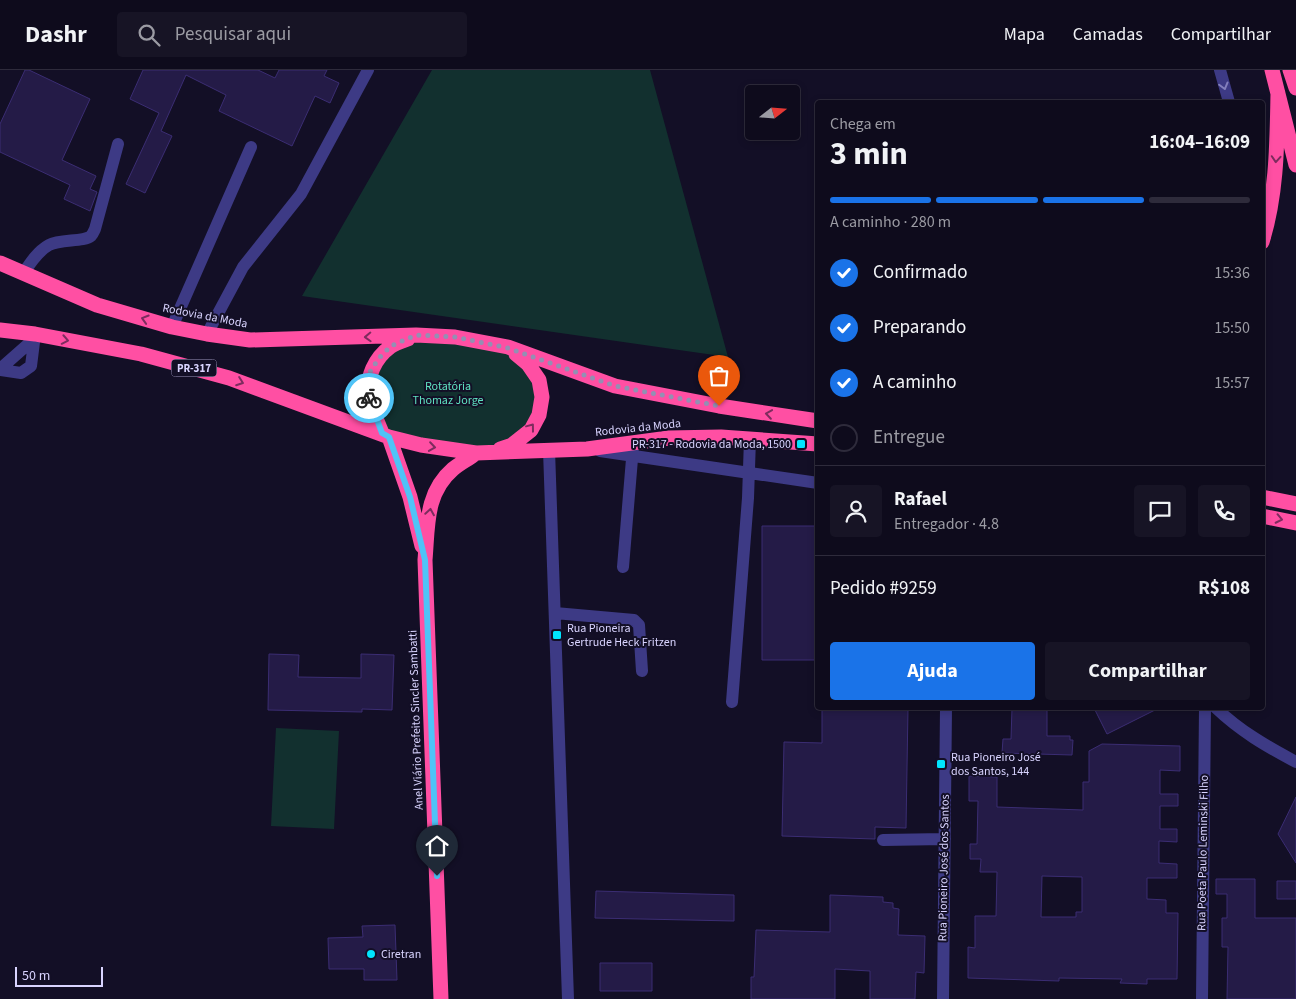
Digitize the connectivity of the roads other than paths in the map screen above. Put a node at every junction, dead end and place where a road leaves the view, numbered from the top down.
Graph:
1 (368, 70) edge
2 (1220, 70) edge
3 (1272, 70) edge
4 (1290, 70) edge
5 (1296, 88) edge
6 (1278, 93) junction
7 (1228, 100) edge
8 (118, 144) dead end
9 (251, 148) dead end
10 (1296, 165) edge
11 (1265, 230) edge
12 (0, 263) edge
13 (23, 274) junction
14 (172, 327) junction
15 (0, 330) edge
16 (207, 334) junction
17 (416, 335) junction
18 (35, 336) junction
19 (508, 348) junction
20 (0, 370) edge
21 (815, 421) edge
22 (385, 435) junction
23 (750, 439) junction
24 (815, 444) edge
25 (633, 449) junction
26 (549, 450) junction
27 (491, 453) junction
28 (476, 454) junction
29 (750, 473) junction
30 (815, 483) edge
31 (1265, 498) edge
32 (1296, 504) edge
33 (1265, 517) edge
34 (1296, 523) edge
35 (425, 560) junction
36 (623, 567) dead end
37 (555, 613) junction
38 (642, 671) dead end
39 (732, 702) dead end
40 (946, 710) edge
41 (1205, 710) edge
42 (1218, 710) edge
43 (1296, 762) edge
44 (882, 840) dead end
45 (945, 840) junction
46 (441, 999) edge
47 (568, 999) edge
48 (943, 999) edge
49 (1202, 999) edge

1 - 16 street
2 -> 7 street
3 - 6 highway
4 - 5 highway
6 - 10 highway
6 -> 11 highway
8 - 13 street
9 - 14 street
12 - 13 highway, Rodovia da Moda
14 -> 13 highway, Rodovia da Moda
14 - 16 highway, Rodovia da Moda
15 - 18 highway, PR-317
17 -> 16 highway, Rodovia da Moda
17 - 19 highway
17 - 22 highway
18 - 20 street
18 - 20 street
18 -> 22 highway, PR-317
21 -> 19 highway, Rodovia da Moda
27 -> 19 highway
22 -> 28 highway, PR-317
22 - 35 highway, Anel Viário Prefeito Sincler Sambatti
23 - 24 highway, Rodovia da Moda / PR-317
23 - 25 highway, Rodovia da Moda / PR-317
23 - 29 street
25 - 26 highway, Rodovia da Moda / PR-317
25 - 29 street
25 - 36 street
26 - 27 highway, Rodovia da Moda / PR-317
26 - 37 street
27 - 28 highway, PR-317
35 -> 28 highway, Anel Viário Prefeito Sincler Sambatti
29 - 30 street
29 - 39 street
31 - 32 highway
33 -> 34 highway
35 - 46 highway, Anel Viário Prefeito Sincler Sambatti
37 - 38 street
37 - 47 street
40 - 45 street, Rua Pioneiro José dos Santos
41 - 49 street, Rua Poeta Paulo Leminski Filho
42 - 43 street
44 - 45 street
45 - 48 street, Rua Pioneiro José dos Santos

